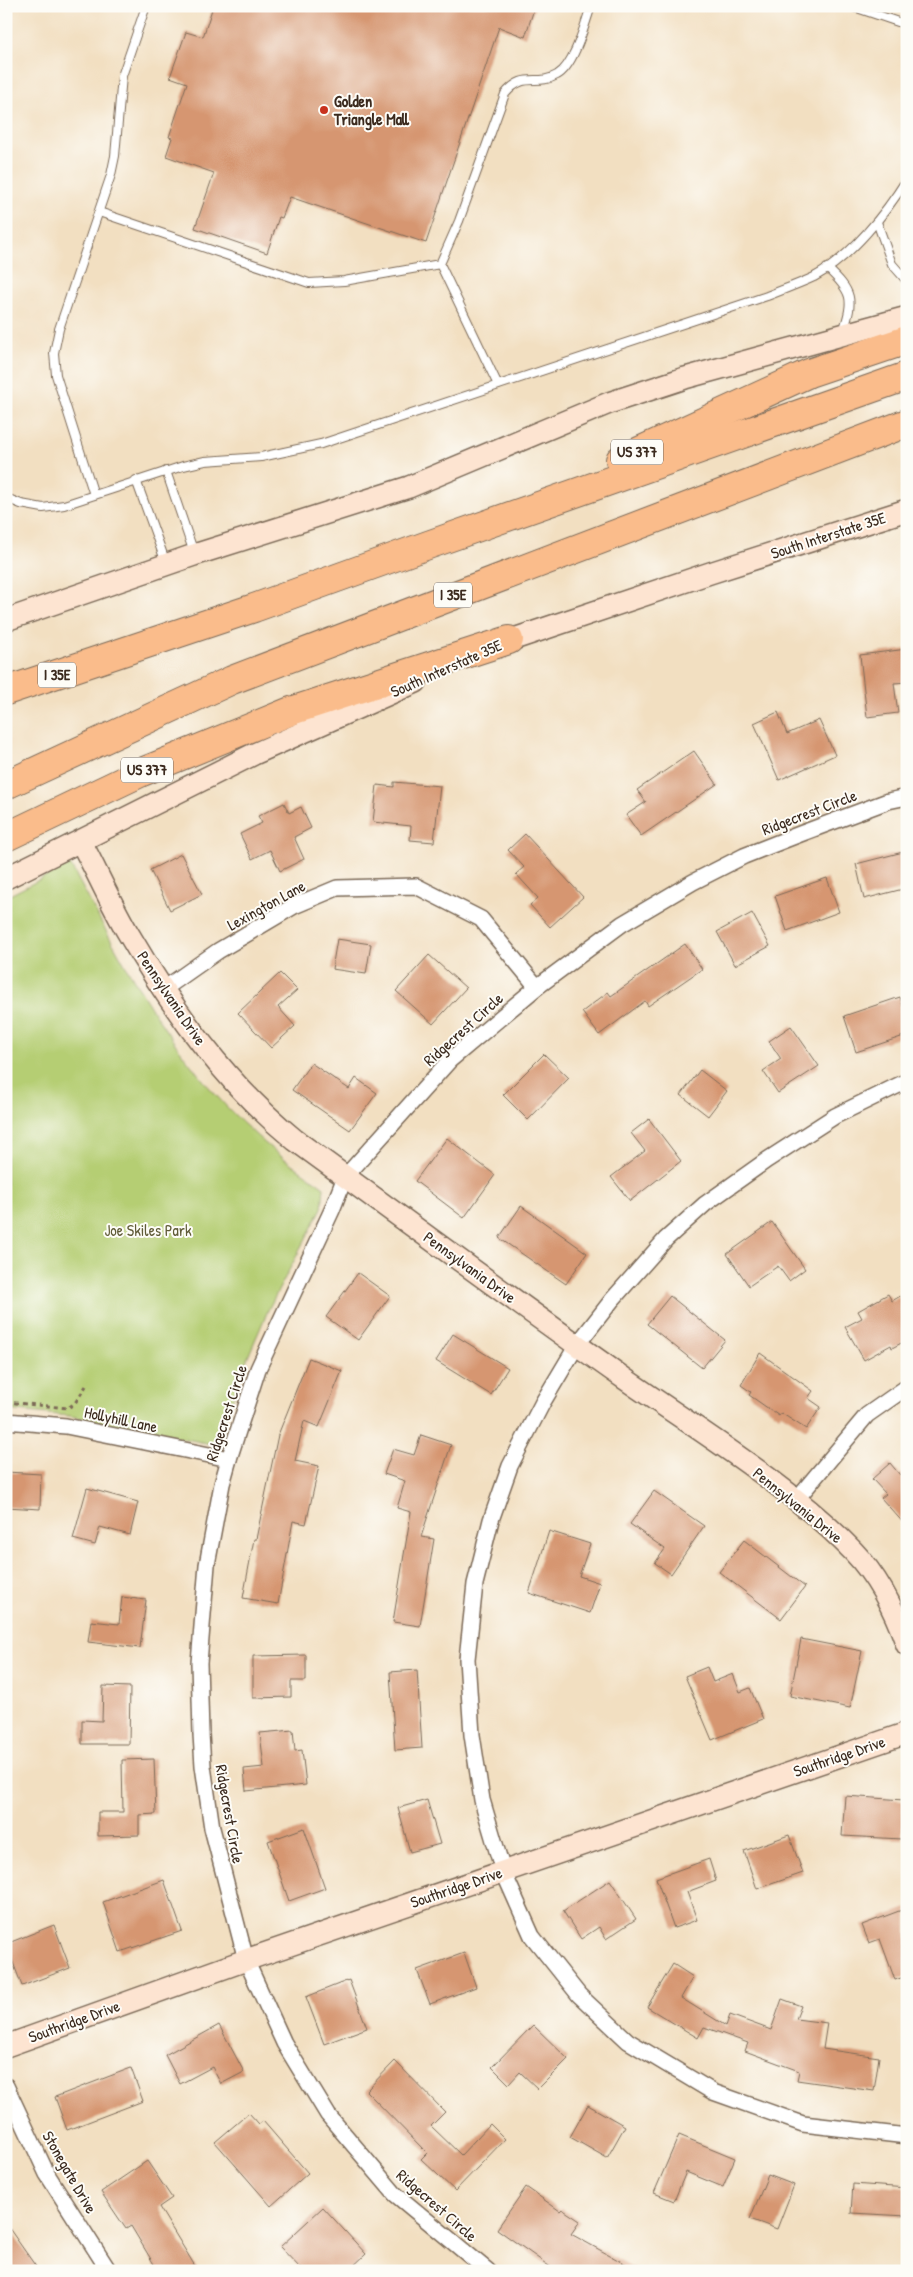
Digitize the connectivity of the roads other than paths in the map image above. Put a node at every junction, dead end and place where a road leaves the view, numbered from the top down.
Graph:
1 (146, 6) edge
2 (591, 6) edge
3 (851, 6) edge
4 (907, 25) edge
5 (907, 179) edge
6 (99, 212) junction
7 (877, 222) junction
8 (440, 264) junction
9 (827, 268) junction
10 (907, 281) edge
11 (907, 317) edge
12 (842, 335) junction
13 (907, 340) edge
14 (907, 376) edge
15 (498, 384) junction
16 (907, 423) edge
17 (166, 471) junction
18 (136, 480) junction
19 (94, 494) junction
20 (6, 498) edge
21 (907, 510) edge
22 (465, 531) junction
23 (194, 555) junction
24 (167, 566) junction
25 (6, 620) edge
26 (509, 640) junction
27 (6, 691) edge
28 (6, 786) edge
29 (907, 797) edge
30 (6, 837) edge
31 (81, 842) junction
32 (6, 878) edge
33 (537, 987) junction
34 (164, 989) junction
35 (907, 1081) edge
36 (345, 1177) junction
37 (577, 1345) junction
38 (907, 1387) edge
39 (6, 1421) edge
40 (228, 1459) junction
41 (796, 1500) junction
42 (907, 1645) edge
43 (907, 1733) edge
44 (503, 1871) junction
45 (246, 1960) junction
46 (6, 2046) edge
47 (6, 2086) edge
48 (907, 2136) edge
49 (109, 2271) edge
50 (488, 2271) edge

1 - 6 lane
2 - 8 lane
3 - 4 lane
5 - 7 lane
6 - 8 lane
6 - 19 lane
7 - 9 lane
7 - 10 lane
8 - 15 lane
9 - 12 lane
9 - 15 lane
11 - 12 street
12 - 23 street
13 - 22 highway, US 377
14 - 22 highway, I 35E
15 - 17 lane
16 - 28 highway, I 35E
17 - 18 lane
17 - 23 lane
18 - 19 lane
18 - 24 lane
19 - 20 lane
21 - 26 street, South Interstate 35E / US 377
22 - 27 highway, I 35E
23 - 24 street
24 - 25 street
26 - 30 highway, US 377
26 - 31 street, South Interstate 35E
29 - 33 street, Ridgecrest Circle
31 - 32 street, South Interstate 35E
31 - 34 street, Pennsylvania Drive
33 - 34 street, Lexington Lane
33 - 36 street, Ridgecrest Circle
34 - 36 street, Pennsylvania Drive
35 - 37 street
36 - 37 street, Pennsylvania Drive
36 - 40 street, Ridgecrest Circle
37 - 41 street, Pennsylvania Drive
37 - 44 street
38 - 41 street
39 - 40 street, Hollyhill Lane
40 - 45 street, Ridgecrest Circle
41 - 42 street, Pennsylvania Drive
43 - 44 street, Southridge Drive
44 - 45 street, Southridge Drive
44 - 48 street
45 - 46 street, Southridge Drive
45 - 50 street, Ridgecrest Circle
47 - 49 street, Stonegate Drive

